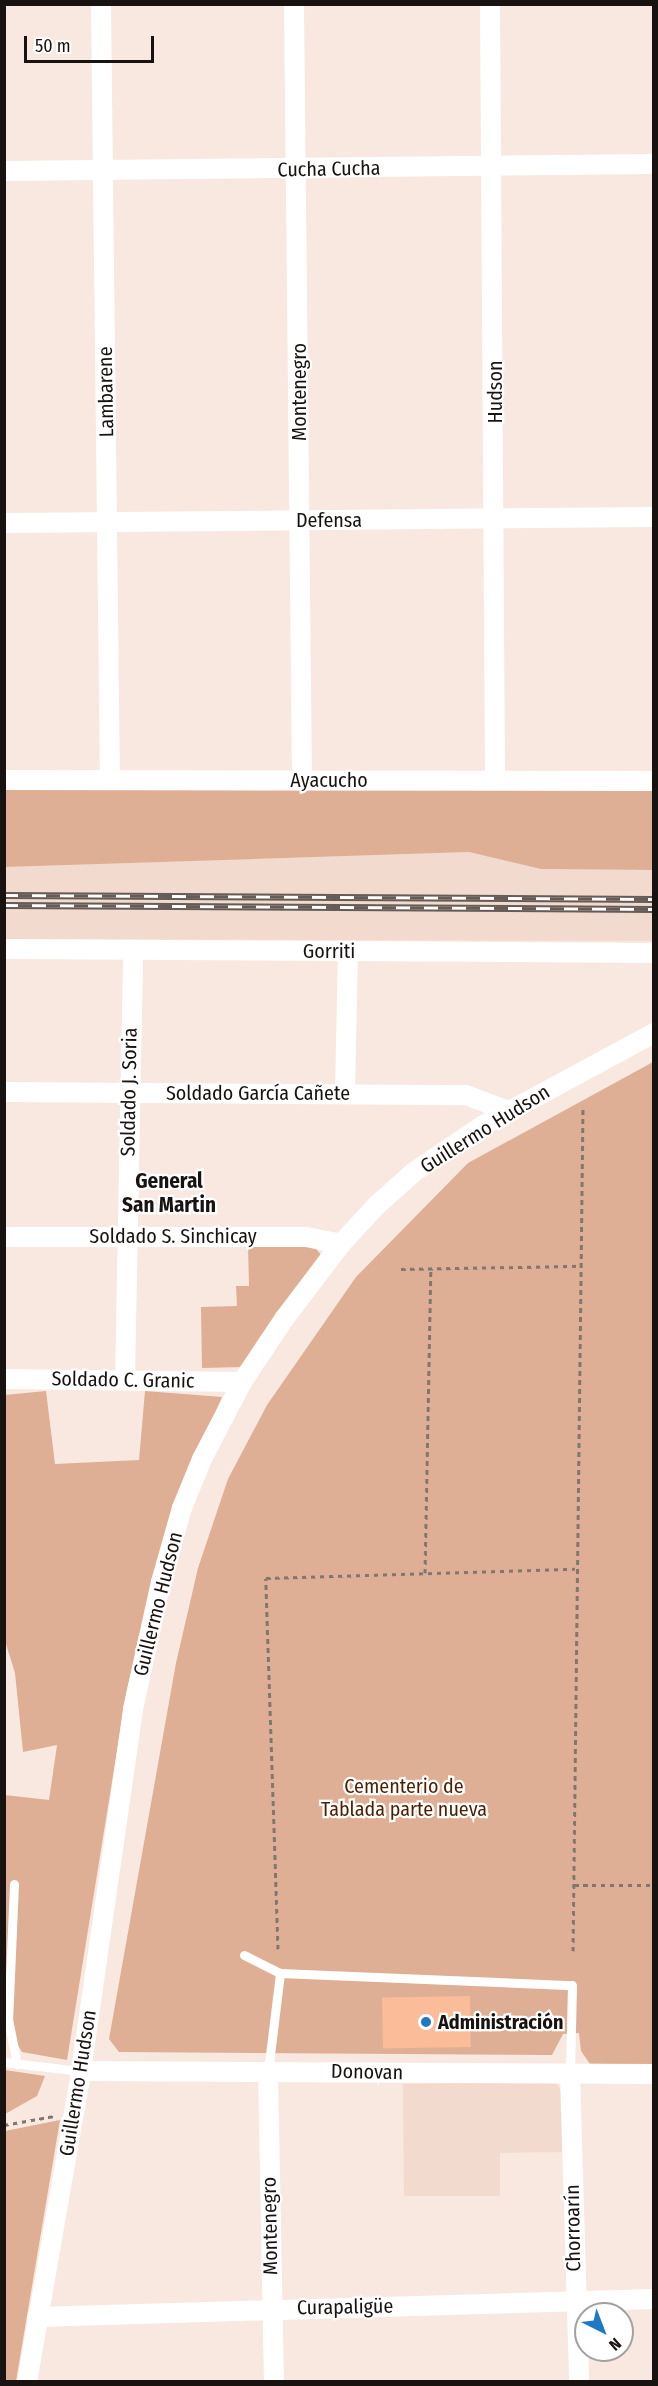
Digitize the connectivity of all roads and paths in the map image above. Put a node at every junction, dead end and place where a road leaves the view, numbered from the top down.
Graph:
1 (101, 4) edge
2 (294, 4) edge
3 (490, 4) edge
4 (654, 164) edge
5 (493, 166) junction
6 (102, 169) junction
7 (297, 170) junction
8 (4, 171) edge
9 (654, 517) edge
10 (300, 520) junction
11 (495, 520) junction
12 (4, 523) edge
13 (108, 523) junction
14 (4, 780) edge
15 (110, 780) junction
16 (302, 780) junction
17 (495, 780) junction
18 (654, 781) edge
19 (4, 949) edge
20 (133, 951) junction
21 (348, 951) junction
22 (654, 953) edge
23 (654, 1033) edge
24 (4, 1092) edge
25 (129, 1093) junction
26 (345, 1093) junction
27 (583, 1109) dead end
28 (508, 1110) junction
29 (125, 1235) junction
30 (4, 1238) edge
31 (341, 1244) junction
32 (581, 1266) junction
33 (401, 1269) dead end
34 (431, 1269) junction
35 (125, 1378) junction
36 (5, 1379) edge
37 (242, 1382) junction
38 (575, 1569) junction
39 (425, 1573) junction
40 (14, 1884) dead end
41 (574, 1885) junction
42 (654, 1885) edge
43 (278, 1949) dead end
44 (573, 1951) dead end
45 (244, 1955) dead end
46 (280, 1972) junction
47 (4, 2062) edge
48 (17, 2064) junction
49 (268, 2071) junction
50 (81, 2072) junction
51 (570, 2074) junction
52 (654, 2074) edge
53 (74, 2113) junction
54 (4, 2125) edge
55 (654, 2300) edge
56 (575, 2301) junction
57 (271, 2309) junction
58 (37, 2317) junction
59 (27, 2382) edge
60 (274, 2382) edge
61 (579, 2382) edge

1 - 6 street, Lambarene
2 - 7 street, Montenegro
3 - 5 street, Hudson
4 - 5 street, Cucha Cucha
5 - 7 street, Cucha Cucha
5 - 11 street, Hudson
6 - 7 street, Cucha Cucha
6 - 8 street, Cucha Cucha
6 - 13 street, Lambarene
7 - 10 street, Montenegro
9 - 11 street, Defensa
10 - 11 street, Defensa
10 - 13 street, Defensa
10 - 16 street, Montenegro
11 - 17 street, Hudson
12 - 13 street, Defensa
13 - 15 street, Lambarene
14 - 15 street, Ayacucho
15 - 16 street, Ayacucho
16 - 17 street, Ayacucho
17 - 18 street, Ayacucho
19 - 20 street, Gorriti
20 - 21 street, Gorriti
20 - 25 street, Soldado J. Soria
21 - 22 street, Gorriti
21 - 26 street
23 - 28 street, Guillermo Hudson
24 - 25 street, Soldado García Cañete
25 - 26 street, Soldado García Cañete
25 - 29 street, Soldado J. Soria
26 - 28 street, Soldado García Cañete
27 - 32 path
28 - 31 street, Guillermo Hudson
29 - 30 street, Soldado S. Sinchicay
29 - 31 street, Soldado S. Sinchicay
29 - 35 street, Soldado J. Soria
31 - 37 street, Guillermo Hudson
32 - 34 path
32 - 38 path
33 - 34 path
34 - 39 path
35 - 36 street, Soldado C. Granic
35 - 37 street, Soldado C. Granic
37 - 50 street, Guillermo Hudson
38 - 39 path
38 - 41 path
39 - 43 path
40 - 48 lane
41 - 42 path
41 - 44 path
45 - 46 lane
46 - 49 lane
46 - 51 lane
47 - 48 lane
48 - 50 lane
49 - 50 street, Donovan
49 - 51 street, Donovan
49 - 57 street, Montenegro
50 - 53 street, Guillermo Hudson
51 - 52 street, Donovan
51 - 56 street, Chorroarín
53 - 54 path
53 - 58 street, Guillermo Hudson
55 - 56 street, Curapaligüe
56 - 57 street, Curapaligüe
56 - 61 street, Chorroarín
57 - 58 street, Curapaligüe
57 - 60 street, Montenegro
58 - 59 street, Guillermo Hudson

